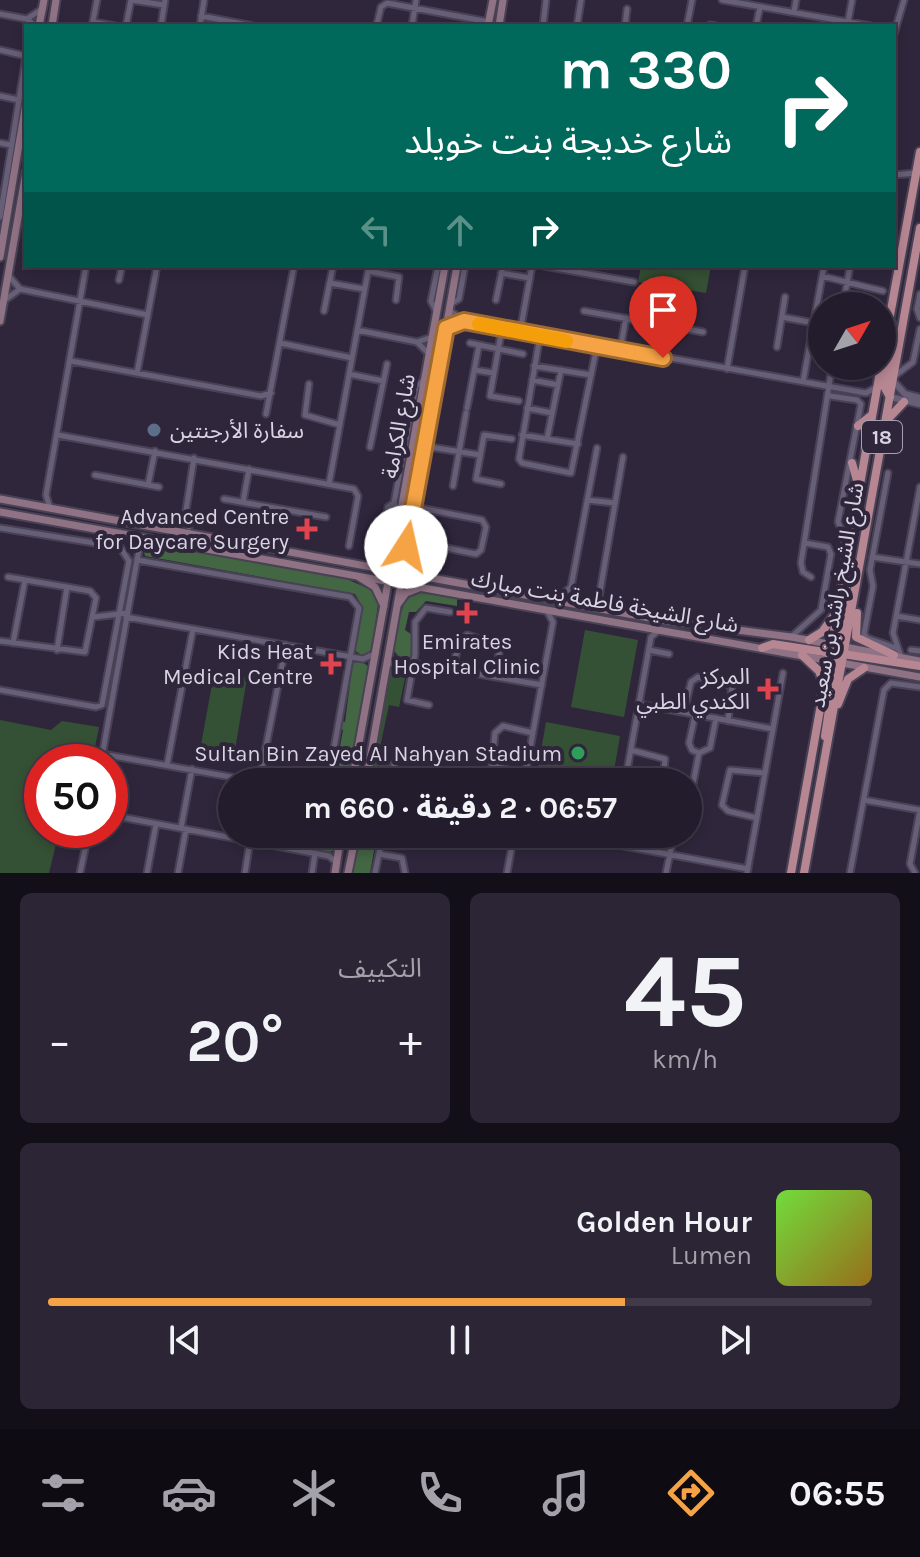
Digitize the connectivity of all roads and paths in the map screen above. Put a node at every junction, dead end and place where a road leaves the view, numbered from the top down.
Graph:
1 (56, 0) edge
2 (97, 0) edge
3 (131, 0) edge
4 (204, 0) edge
5 (416, 0) edge
6 (493, 0) edge
7 (503, 0) edge
8 (546, 0) edge
9 (579, 0) edge
10 (692, 0) edge
11 (725, 0) edge
12 (796, 0) edge
13 (852, 0) edge
14 (904, 0) edge
15 (165, 3) edge
16 (43, 4) edge
17 (760, 7) junction
18 (415, 9) junction
19 (627, 9) dead end
20 (794, 12) junction
21 (0, 14) edge
22 (201, 16) junction
23 (27, 19) junction
24 (848, 22) junction
25 (34, 24) edge
26 (38, 24) edge
27 (52, 24) edge
28 (93, 24) edge
29 (126, 24) edge
30 (161, 24) edge
31 (200, 24) edge
32 (243, 24) edge
33 (377, 24) edge
34 (412, 24) edge
35 (488, 24) edge
36 (499, 24) edge
37 (543, 24) edge
38 (577, 24) edge
39 (625, 24) edge
40 (687, 24) edge
41 (756, 24) edge
42 (858, 24) edge
43 (896, 28) edge
44 (0, 50) edge
45 (24, 56) edge
46 (24, 78) edge
47 (0, 96) edge
48 (22, 101) edge
49 (0, 143) edge
50 (11, 145) junction
51 (920, 152) edge
52 (917, 173) junction
53 (3, 174) edge
54 (896, 175) edge
55 (907, 177) junction
56 (24, 183) edge
57 (914, 185) junction
58 (0, 217) edge
59 (920, 228) edge
60 (0, 257) edge
61 (86, 268) edge
62 (122, 268) edge
63 (157, 268) edge
64 (294, 268) edge
65 (333, 268) edge
66 (368, 268) edge
67 (438, 268) edge
68 (445, 268) edge
69 (457, 268) edge
70 (465, 268) edge
71 (502, 268) edge
72 (532, 268) edge
73 (555, 268) edge
74 (745, 268) edge
75 (824, 268) edge
76 (850, 268) edge
77 (920, 269) edge
78 (501, 273) junction
79 (8, 275) junction
80 (822, 276) junction
81 (911, 276) junction
82 (530, 278) junction
83 (119, 280) dead end
84 (634, 282) dead end
85 (847, 282) junction
86 (330, 283) junction
87 (20, 289) junction
88 (364, 289) junction
89 (883, 291) dead end
90 (819, 292) edge
91 (845, 292) edge
92 (895, 292) edge
93 (920, 294) edge
94 (785, 297) dead end
95 (81, 300) junction
96 (396, 300) dead end
97 (496, 300) dead end
98 (3, 302) junction
99 (449, 307) junction
100 (324, 311) dead end
101 (584, 311) dead end
102 (437, 312) junction
103 (148, 315) junction
104 (782, 317) junction
105 (626, 318) junction
106 (920, 318) edge
107 (0, 321) edge
108 (464, 321) junction
109 (808, 322) edge
110 (446, 328) junction
111 (502, 328) junction
112 (920, 329) edge
113 (357, 330) junction
114 (520, 332) junction
115 (703, 332) dead end
116 (433, 336) junction
117 (540, 336) junction
118 (417, 342) junction
119 (280, 343) junction
120 (470, 343) dead end
121 (479, 345) junction
122 (597, 346) junction
123 (777, 347) dead end
124 (498, 348) junction
125 (620, 350) junction
126 (429, 354) junction
127 (523, 354) dead end
128 (808, 355) edge
129 (352, 358) junction
130 (71, 361) junction
131 (896, 363) edge
132 (387, 364) dead end
133 (534, 366) junction
134 (727, 369) junction
135 (474, 370) junction
136 (561, 370) junction
137 (137, 373) junction
138 (494, 373) junction
139 (349, 374) junction
140 (896, 374) edge
141 (591, 375) junction
142 (425, 379) junction
143 (532, 380) junction
144 (831, 380) edge
145 (879, 380) edge
146 (886, 380) edge
147 (893, 380) joint
148 (383, 381) junction
149 (803, 382) junction
150 (309, 384) dead end
151 (558, 385) junction
152 (830, 387) junction
153 (878, 387) junction
154 (271, 393) junction
155 (866, 393) junction
156 (830, 396) junction
157 (890, 397) junction
158 (519, 401) dead end
159 (920, 401) edge
160 (904, 402) junction
161 (527, 408) junction
162 (874, 410) junction
163 (552, 413) junction
164 (266, 414) dead end
165 (884, 424) junction
166 (340, 425) junction
167 (858, 426) junction
168 (58, 435) junction
169 (522, 435) junction
170 (512, 439) dead end
171 (547, 439) junction
172 (578, 444) junction
173 (424, 446) junction
174 (370, 447) dead end
175 (597, 448) dead end
176 (155, 450) junction
177 (459, 451) junction
178 (480, 455) junction
179 (623, 457) dead end
180 (194, 458) junction
181 (852, 463) junction
182 (249, 469) junction
183 (888, 473) dead end
184 (95, 475) dead end
185 (329, 484) junction
186 (501, 484) dead end
187 (148, 485) junction
188 (453, 486) dead end
189 (159, 487) dead end
190 (920, 487) edge
191 (860, 491) junction
192 (46, 495) junction
193 (0, 499) edge
194 (224, 499) dead end
195 (587, 500) junction
196 (919, 500) edge
197 (243, 502) junction
198 (394, 503) junction
199 (614, 503) junction
200 (34, 507) junction
201 (414, 507) junction
202 (50, 509) junction
203 (426, 509) junction
204 (0, 512) edge
205 (400, 516) junction
206 (869, 516) junction
207 (185, 517) junction
208 (326, 517) dead end
209 (177, 524) dead end
210 (189, 527) dead end
211 (0, 528) edge
212 (878, 528) junction
213 (384, 529) dead end
214 (912, 530) junction
215 (920, 532) edge
216 (129, 534) junction
217 (154, 538) junction
218 (397, 540) junction
219 (805, 543) junction
220 (140, 546) junction
221 (349, 546) dead end
222 (406, 547) junction
223 (872, 557) junction
224 (137, 560) junction
225 (848, 560) junction
226 (906, 562) junction
227 (920, 564) edge
228 (371, 566) junction
229 (391, 569) junction
230 (870, 571) junction
231 (402, 572) junction
232 (350, 573) junction
233 (8, 577) dead end
234 (431, 577) junction
235 (811, 577) dead end
236 (25, 580) junction
237 (389, 580) junction
238 (844, 580) junction
239 (400, 582) junction
240 (859, 582) junction
241 (67, 587) junction
242 (423, 587) junction
243 (855, 600) junction
244 (555, 601) junction
245 (384, 607) junction
246 (597, 609) junction
247 (395, 610) junction
248 (547, 610) junction
249 (837, 610) junction
250 (450, 612) dead end
251 (564, 613) junction
252 (118, 615) junction
253 (127, 615) junction
254 (896, 616) junction
255 (94, 617) junction
256 (920, 620) edge
257 (553, 622) junction
258 (646, 628) junction
259 (193, 629) junction
260 (659, 630) junction
261 (893, 633) junction
262 (651, 637) junction
263 (791, 637) junction
264 (809, 640) junction
265 (0, 641) edge
266 (886, 642) junction
267 (13, 643) junction
268 (286, 645) junction
269 (762, 648) junction
270 (388, 649) junction
271 (57, 650) junction
272 (649, 650) junction
273 (911, 650) dead end
274 (920, 651) edge
275 (376, 653) junction
276 (837, 653) junction
277 (897, 653) junction
278 (669, 654) dead end
279 (802, 655) junction
280 (350, 657) junction
281 (363, 659) junction
282 (397, 660) junction
283 (414, 663) junction
284 (920, 664) edge
285 (385, 666) junction
286 (864, 668) junction
287 (453, 669) junction
288 (373, 670) junction
289 (783, 673) dead end
290 (496, 677) junction
291 (920, 677) edge
292 (542, 685) junction
293 (823, 686) junction
294 (920, 687) edge
295 (0, 690) edge
296 (639, 704) junction
297 (429, 705) dead end
298 (833, 711) junction
299 (684, 712) junction
300 (695, 715) junction
301 (716, 718) junction
302 (728, 721) junction
303 (773, 729) junction
304 (533, 733) junction
305 (104, 744) edge
306 (827, 744) junction
307 (631, 750) junction
308 (699, 753) junction
309 (128, 758) edge
310 (394, 764) dead end
311 (167, 765) junction
312 (262, 768) edge
313 (330, 768) edge
314 (355, 768) edge
315 (368, 768) edge
316 (394, 768) edge
317 (500, 768) edge
318 (527, 768) edge
319 (628, 768) edge
320 (664, 768) edge
321 (696, 768) edge
322 (192, 769) junction
323 (765, 773) junction
324 (218, 774) edge
325 (864, 800) junction
326 (920, 810) edge
327 (757, 818) junction
328 (128, 819) edge
329 (156, 824) junction
330 (184, 829) junction
331 (218, 835) edge
332 (85, 848) edge
333 (249, 848) edge
334 (288, 848) edge
335 (338, 848) edge
336 (353, 848) edge
337 (380, 848) edge
338 (511, 848) edge
339 (642, 848) edge
340 (671, 848) edge
341 (315, 853) junction
342 (670, 853) junction
343 (379, 854) junction
344 (333, 859) junction
345 (748, 871) edge
346 (806, 871) edge
347 (80, 873) edge
348 (147, 873) edge
349 (178, 873) edge
350 (245, 873) edge
351 (312, 873) edge
352 (335, 873) edge
353 (348, 873) edge
354 (375, 873) edge
355 (405, 873) edge
356 (507, 873) edge
357 (666, 873) edge
358 (791, 873) edge
359 (850, 873) edge
360 (915, 873) edge

1 - 27 main road
2 - 28 street
3 - 15 street
3 - 29 street
4 - 22 street
5 - 18 street
6 - 35 main road
7 - 36 main road
8 - 37 street
9 - 38 street
10 - 40 street
11 - 17 street
12 - 20 street
13 - 24 street
14 - 43 street
15 - 30 street
16 - 23 street
16 - 26 main road
17 - 20 street
17 - 41 street
18 - 33 street
18 - 34 street
18 - 35 street
19 - 39 street
20 - 24 street
21 - 23 street
22 - 31 street
22 - 32 street
23 - 25 street
24 - 42 street
44 - 45 street
46 - 48 street
47 - 48 street
48 - 50 street
48 - 60 main road
49 - 50 street
50 - 53 street
51 - 52 main road
52 - 55 street
52 - 57 main road
53 - 58 street
54 - 55 street
55 - 57 street
56 - 79 main road
57 - 92 main road
59 - 81 main road, شارع الشيخ راشد بن سعيد / 18
61 - 95 street
62 - 83 street
63 - 103 street
64 - 119 street
65 - 86 street
66 - 88 street
66 - 96 street
67 - 102 street
68 - 102 main road, شارع الكرامة
69 - 99 main road, شارع الكرامة
70 - 99 street
71 - 78 street
72 - 82 street
73 - 84 street
74 - 134 street
75 - 80 street
76 - 85 street
77 - 81 main road
78 - 82 street
78 - 97 street
79 - 87 street
79 - 98 main road
80 - 85 street
80 - 90 street
81 - 131 main road, شارع الشيخ راشد بن سعيد / 18
82 - 114 street
85 - 89 street
85 - 91 street
86 - 88 street
86 - 100 street
87 - 95 street
87 - 98 street
88 - 113 street
93 - 106 street
94 - 104 street
95 - 103 street
95 - 130 street
98 - 107 main road
99 - 108 street
99 - 110 main road, شارع الكرامة
101 - 105 street
102 - 116 main road, شارع الكرامة
103 - 137 street
104 - 109 street
104 - 123 street
105 - 115 street
105 - 125 street
108 - 110 street
108 - 111 street
110 - 173 main road, شارع الكرامة
111 - 114 street
111 - 124 street
112 - 140 street
113 - 118 street
113 - 129 street
114 - 117 street
116 - 118 street
116 - 126 main road, شارع الكرامة
117 - 122 street
117 - 133 street
118 - 126 street
119 - 129 street
119 - 154 street
120 - 121 street
121 - 124 street
121 - 135 street
122 - 125 street
122 - 141 street
124 - 127 street
124 - 138 street
125 - 134 street
126 - 142 main road, شارع الكرامة
128 - 149 street
129 - 139 street
130 - 137 street
130 - 168 street
132 - 148 street
133 - 136 street
133 - 143 street
134 - 149 street
135 - 138 street
135 - 177 street
136 - 141 street
136 - 151 street
137 - 154 street
138 - 158 street
139 - 148 street
139 - 166 street
141 - 172 street
142 - 198 street
142 - 205 main road, شارع الكرامة
143 - 151 street
143 - 161 street
144 - 152 street
145 - 153 main road, شارع الشيخ راشد بن سعيد / 18
146 - 157 main road
147 - 157 main road, شارع الشيخ راشد بن سعيد / 18
147 - 159 street
148 - 174 street
149 - 152 street
150 - 166 street
151 - 163 street
152 - 155 street
152 - 156 street
153 - 155 street
153 - 162 main road, شارع الشيخ راشد بن سعيد / 18
154 - 164 street
155 - 162 street
156 - 167 street
156 - 219 street
157 - 160 street
157 - 165 main road, شارع الشيخ راشد بن سعيد / 18
159 - 160 street
160 - 165 main road
161 - 163 street
161 - 169 street
162 - 167 main road
162 - 191 main road, شارع الشيخ راشد بن سعيد / 18
163 - 171 street
165 - 206 main road, شارع الشيخ راشد بن سعيد / 18
166 - 185 street
167 - 181 street
168 - 176 street
168 - 192 street
169 - 171 street
169 - 172 street
170 - 178 street
171 - 172 street
173 - 177 street
173 - 201 main road, شارع الكرامة
175 - 195 street
176 - 180 street
176 - 187 street
177 - 178 street
177 - 188 street
178 - 186 street
179 - 199 street
180 - 182 street
180 - 207 street
181 - 191 main road
181 - 225 street
182 - 185 street
182 - 197 street
183 - 212 street
184 - 187 street
185 - 221 street
187 - 189 street
190 - 196 street
191 - 225 main road, شارع الشيخ راشد بن سعيد / 18
192 - 200 street
192 - 202 street
193 - 200 main road, شارع الشيخة فاطمة بنت مبارك
194 - 197 street
195 - 199 street
195 - 244 street
196 - 214 street
197 - 208 street
198 - 205 street
198 - 213 street
199 - 246 street
200 - 202 main road, شارع الشيخة فاطمة بنت مبارك
201 - 203 street
201 - 222 main road, شارع الكرامة
202 - 228 main road, شارع الشيخة فاطمة بنت مبارك
203 - 203 street
204 - 216 main road, شارع الشيخة فاطمة بنت مبارك
205 - 218 main road, شارع الكرامة
206 - 212 main road
206 - 240 main road, شارع الشيخ راشد بن سعيد / 18
207 - 209 street
207 - 210 street
211 - 252 street
212 - 223 street
214 - 215 street
214 - 226 street
216 - 217 main road, شارع الشيخة فاطمة بنت مبارك
216 - 220 street
217 - 220 street
217 - 232 main road, شارع الشيخة فاطمة بنت مبارك
218 - 228 main road
218 - 229 main road, شارع الكرامة
219 - 235 street
219 - 263 street
220 - 224 street
222 - 231 main road, شارع الكرامة
222 - 234 main road
223 - 226 street
223 - 230 street
224 - 253 street
224 - 280 street
225 - 238 main road, شارع الشيخ راشد بن سعيد / 18
226 - 227 street
226 - 254 street
228 - 229 main road, شارع الشيخة فاطمة بنت مبارك
229 - 231 main road, شارع الشيخة فاطمة بنت مبارك
229 - 237 main road, شارع الكرامة
230 - 240 main road
230 - 266 street
231 - 234 main road, شارع الشيخة فاطمة بنت مبارك
231 - 239 main road, شارع الكرامة
232 - 237 main road, شارع الشيخة فاطمة بنت مبارك
232 - 245 main road
233 - 236 street
234 - 244 main road, شارع الشيخة فاطمة بنت مبارك
236 - 241 street
236 - 267 street
237 - 239 main road, شارع الشيخة فاطمة بنت مبارك
237 - 245 main road, شارع الكرامة
238 - 249 main road, شارع الشيخ راشد بن سعيد / 18
238 - 276 main road
239 - 242 main road, شارع الشيخة فاطمة بنت مبارك
239 - 247 main road, شارع الكرامة
240 - 243 main road, شارع الشيخ راشد بن سعيد / 18
241 - 255 street
241 - 271 street
242 - 247 main road
242 - 248 main road, شارع الشيخة فاطمة بنت مبارك
243 - 276 main road, شارع الشيخ راشد بن سعيد / 18
243 - 277 main road
244 - 246 main road, شارع الشيخة فاطمة بنت مبارك
245 - 275 main road, شارع الكرامة
246 - 263 main road, شارع الشيخة فاطمة بنت مبارك
247 - 270 main road, شارع الكرامة
248 - 251 main road, شارع الشيخة فاطمة بنت مبارك
248 - 257 street
249 - 264 main road
249 - 276 main road, شارع الشيخ راشد بن سعيد / 18
250 - 283 street
251 - 257 street
251 - 258 main road, شارع الشيخة فاطمة بنت مبارك
252 - 253 street
252 - 255 street
252 - 295 street
253 - 259 street
253 - 305 street
254 - 256 street
254 - 261 street
255 - 271 street
257 - 292 street
258 - 260 main road, شارع الشيخة فاطمة بنت مبارك
258 - 262 street
259 - 268 street
259 - 311 street
260 - 262 street
260 - 269 main road, شارع الشيخة فاطمة بنت مبارك
261 - 266 street
261 - 277 street
262 - 272 street
263 - 264 main road, شارع الشيخة فاطمة بنت مبارك
264 - 276 main road, شارع الشيخة فاطمة بنت مبارك
265 - 267 street
266 - 277 street
267 - 271 street
268 - 280 street
268 - 312 street
269 - 276 main road
269 - 279 main road, شارع الشيخة فاطمة بنت مبارك
270 - 282 street
270 - 285 main road, شارع الكرامة
272 - 278 street
272 - 296 street
273 - 274 street
275 - 281 street
275 - 288 main road, شارع الكرامة
276 - 277 main road, شارع الشيخة فاطمة بنت مبارك
276 - 279 main road, شارع الشيخة فاطمة بنت مبارك
276 - 284 main road
276 - 286 main road, شارع الشيخة فاطمة بنت مبارك
276 - 293 main road, شارع الشيخ راشد بن سعيد / 18
276 - 298 main road, شارع الشيخ راشد بن سعيد / 18
276 - 306 main road
277 - 284 main road, شارع الشيخة فاطمة بنت مبارك
279 - 293 main road
280 - 281 street
280 - 313 street
281 - 288 street
282 - 283 street
282 - 285 street
283 - 287 street
283 - 297 street
285 - 315 main road, شارع الكرامة
286 - 291 main road, شارع الشيخة فاطمة بنت مبارك
286 - 298 main road
287 - 290 street
287 - 290 street
288 - 314 main road, شارع الكرامة
289 - 303 street
290 - 292 street
292 - 304 street
293 - 358 main road, شارع الشيخ راشد بن سعيد / 18
294 - 325 street
296 - 299 street
296 - 307 street
298 - 306 main road, شارع الشيخ راشد بن سعيد / 18
299 - 300 street
299 - 302 street
300 - 301 street
300 - 308 street
301 - 302 street
301 - 308 street
302 - 303 street
303 - 323 street
304 - 317 street
304 - 318 street
306 - 346 main road, شارع الشيخ راشد بن سعيد / 18
307 - 319 street
307 - 320 street
308 - 321 street
309 - 311 street
310 - 316 street
311 - 322 street
322 - 324 street
322 - 330 street
323 - 327 street
323 - 327 street
325 - 326 street
325 - 359 street
326 - 360 street
327 - 345 street
328 - 329 street
329 - 330 street
329 - 348 street
330 - 331 street
330 - 349 street
332 - 347 street
333 - 350 street
334 - 341 street
335 - 344 main road
336 - 353 main road
337 - 343 street
338 - 356 street
339 - 342 street
340 - 342 street
341 - 344 street
341 - 351 street
342 - 345 street
342 - 357 street
343 - 354 street
343 - 355 street
344 - 352 main road

